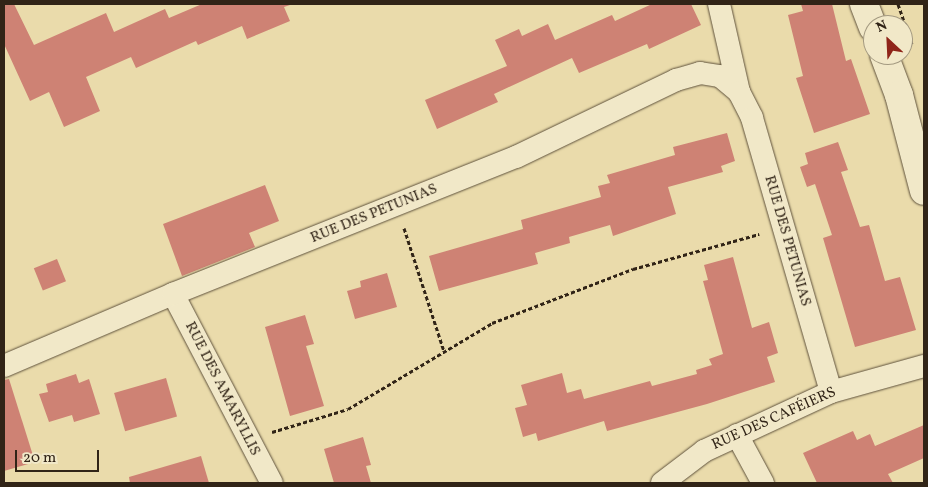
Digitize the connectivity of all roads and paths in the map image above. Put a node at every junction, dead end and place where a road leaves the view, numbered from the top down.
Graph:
1 (719, 4) edge
2 (888, 65) edge
3 (739, 92) junction
4 (924, 191) edge
5 (397, 205) junction
6 (783, 227) junction
7 (173, 294) junction
8 (444, 351) junction
9 (4, 366) edge
10 (924, 366) edge
11 (831, 392) junction
12 (737, 435) junction
13 (248, 439) junction
14 (272, 483) edge
15 (662, 483) edge
16 (763, 483) edge

1 - 3 street, RUE DES PETUNIAS
2 - 4 street
3 - 5 street, RUE DES PETUNIAS
3 - 6 street, RUE DES PETUNIAS
5 - 7 street, RUE DES PETUNIAS
5 - 8 path
6 - 8 path
6 - 11 street, RUE DES PETUNIAS
7 - 9 street, RUE DES PETUNIAS
7 - 13 street, RUE DES AMARYLLIS
8 - 13 path
10 - 11 street, RUE DES CAFÉIERS
11 - 12 street, RUE DES CAFÉIERS
12 - 15 street, RUE DES CAFÉIERS
12 - 16 street
13 - 14 street, RUE DES AMARYLLIS

